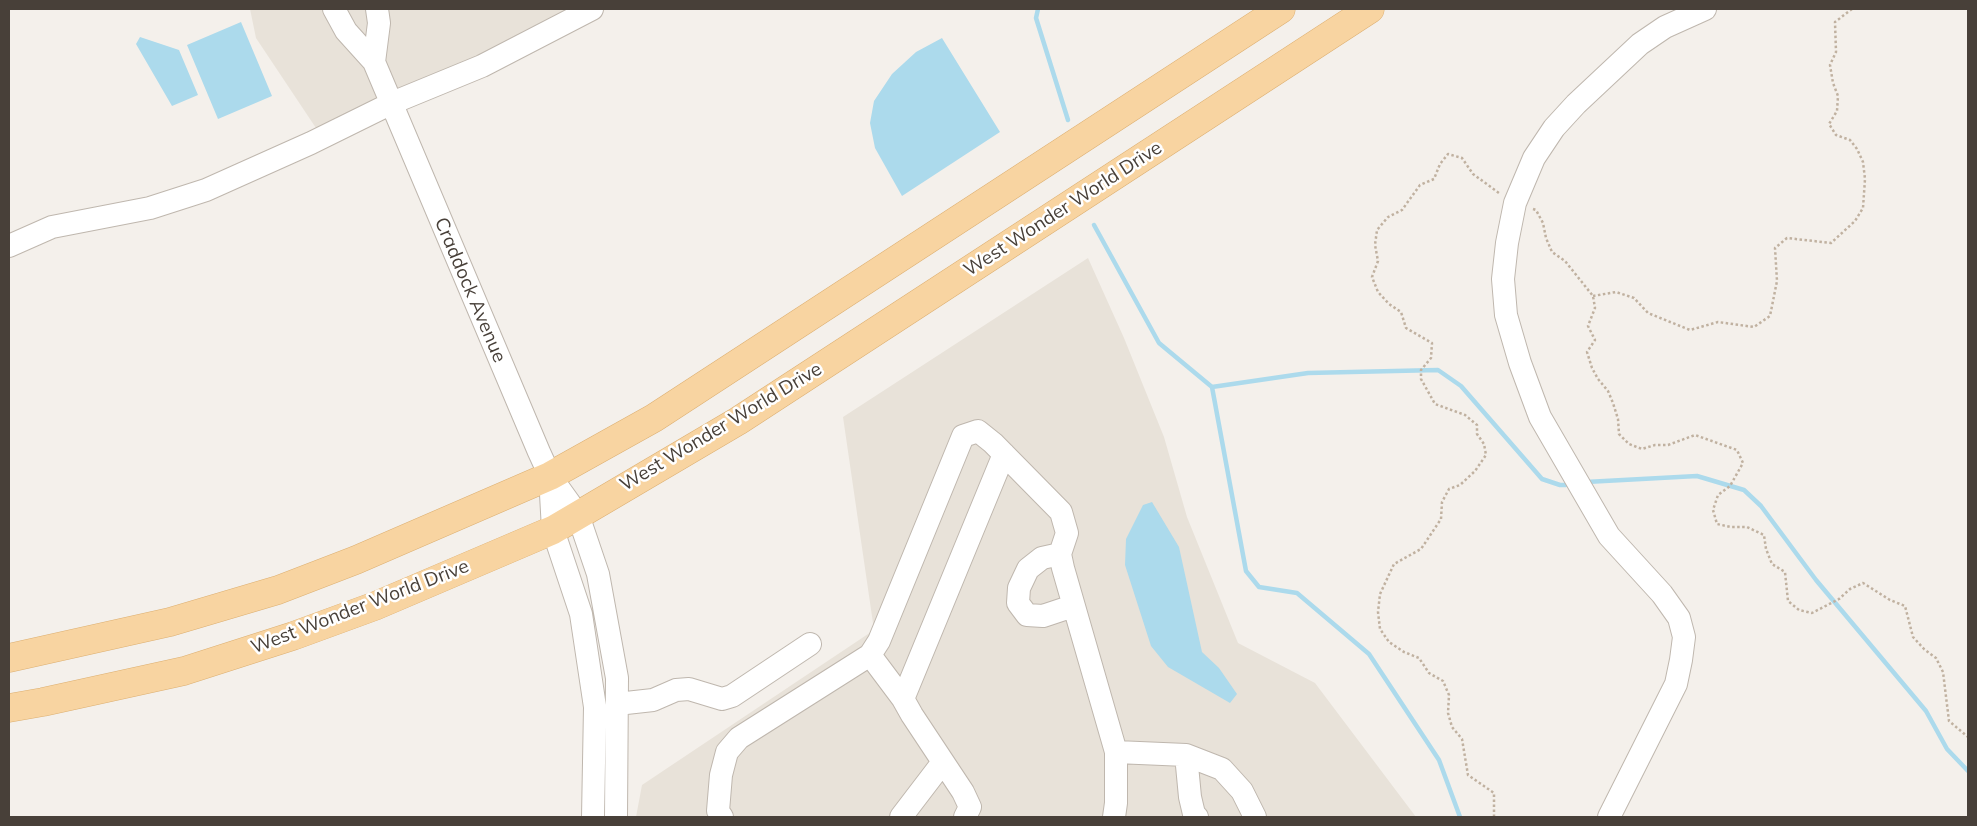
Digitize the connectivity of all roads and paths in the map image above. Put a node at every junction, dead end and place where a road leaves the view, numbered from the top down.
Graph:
1 (334, 9) edge
2 (377, 9) edge
3 (592, 9) edge
4 (1281, 9) edge
5 (1370, 9) edge
6 (1705, 9) edge
7 (1852, 9) edge
8 (558, 17) edge
9 (374, 62) junction
10 (392, 103) junction
11 (1515, 203) junction
12 (9, 246) edge
13 (1593, 296) junction
14 (1004, 454) junction
15 (550, 476) junction
16 (578, 515) junction
17 (553, 530) junction
18 (1060, 554) junction
19 (1073, 606) junction
20 (810, 644) dead end
21 (870, 656) junction
22 (9, 658) edge
23 (903, 699) junction
24 (617, 704) junction
25 (9, 708) edge
26 (1968, 737) edge
27 (1116, 752) junction
28 (1186, 755) junction
29 (943, 762) junction
30 (593, 817) edge
31 (616, 817) edge
32 (722, 817) edge
33 (901, 817) edge
34 (965, 817) edge
35 (1114, 817) edge
36 (1198, 817) edge
37 (1255, 817) edge
38 (1494, 817) edge
39 (1609, 817) edge

1 - 9 street
2 - 9 street
3 - 8 street
4 - 15 main road
5 - 16 main road, West Wonder World Drive
6 - 11 street
7 - 13 path
8 - 10 street
9 - 10 street, Craddock Avenue
10 - 12 street
10 - 15 street, Craddock Avenue
11 - 13 path
11 - 38 path
11 - 39 street
13 - 26 path
14 - 18 street
14 - 21 street
14 - 23 street
15 - 16 street, Craddock Avenue
15 - 17 street, Craddock Avenue
15 - 22 main road
16 - 17 main road, West Wonder World Drive
16 - 24 street, Craddock Avenue
17 - 25 main road, West Wonder World Drive
17 - 30 street, Craddock Avenue
18 - 19 street
18 - 19 street
19 - 27 street
20 - 24 street
21 - 23 street
21 - 32 street
23 - 29 street
24 - 31 street, Craddock Avenue
27 - 28 street
27 - 35 street
28 - 36 street
28 - 37 street
29 - 33 street
29 - 34 street

